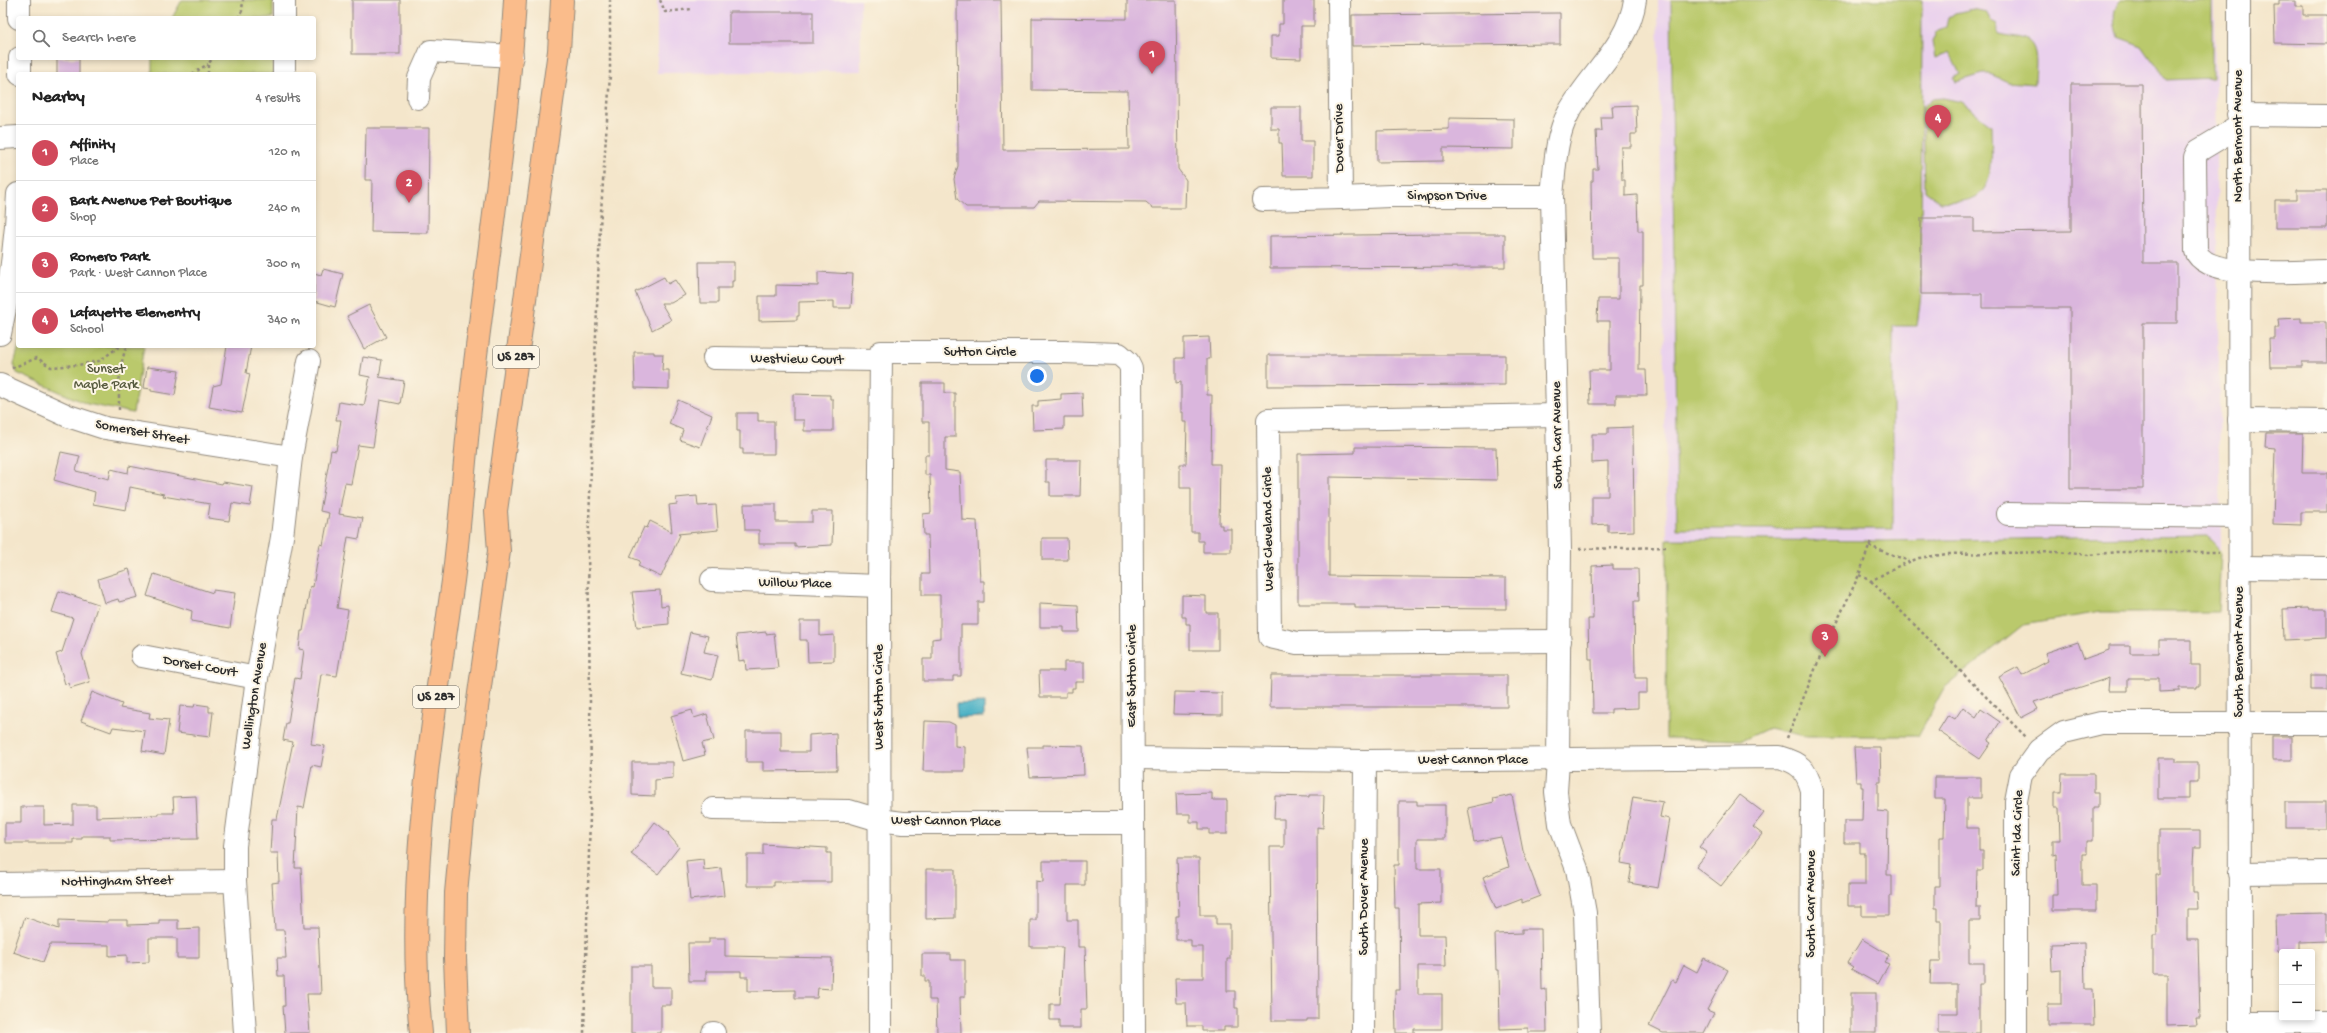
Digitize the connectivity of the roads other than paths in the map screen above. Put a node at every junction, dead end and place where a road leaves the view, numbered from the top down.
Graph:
1 (19, 0) edge
2 (284, 0) edge
3 (515, 0) edge
4 (562, 0) edge
5 (1338, 0) edge
6 (1635, 0) edge
7 (2239, 0) edge
8 (19, 16) edge
9 (284, 16) edge
10 (512, 56) junction
11 (20, 60) edge
12 (284, 60) edge
13 (20, 72) edge
14 (284, 72) edge
15 (418, 98) dead end
16 (2327, 116) edge
17 (2238, 121) junction
18 (16, 137) edge
19 (0, 138) edge
20 (1552, 196) junction
21 (1341, 198) junction
22 (1263, 200) dead end
23 (16, 240) edge
24 (2327, 271) edge
25 (2238, 272) junction
26 (0, 334) edge
27 (1088, 352) joint
28 (714, 358) dead end
29 (880, 360) junction
30 (309, 361) dead end
31 (4, 377) edge
32 (1557, 415) junction
33 (2239, 420) junction
34 (2327, 421) edge
35 (291, 457) junction
36 (2008, 514) dead end
37 (2239, 517) junction
38 (2239, 567) junction
39 (2327, 568) edge
40 (712, 580) dead end
41 (878, 586) junction
42 (1560, 641) junction
43 (142, 656) dead end
44 (257, 678) junction
45 (2239, 723) junction
46 (2327, 723) edge
47 (1133, 758) junction
48 (1558, 760) junction
49 (1365, 761) junction
50 (1808, 775) joint
51 (713, 809) dead end
52 (879, 820) junction
53 (1132, 823) junction
54 (2327, 872) edge
55 (2239, 873) junction
56 (235, 881) junction
57 (0, 884) edge
58 (2327, 1023) edge
59 (2240, 1028) edge
60 (245, 1033) edge
61 (421, 1033) edge
62 (458, 1033) edge
63 (880, 1033) edge
64 (1134, 1033) edge
65 (1363, 1033) edge
66 (1589, 1033) edge
67 (1812, 1033) edge
68 (2016, 1033) edge

1 - 8 street
2 - 9 street
3 - 10 main road, US 287
4 - 62 main road, US 287
5 - 21 street, Dover Drive
6 - 20 street, South Carr Avenue
7 - 17 street, North Bermont Avenue
10 - 15 street
10 - 61 main road, US 287
11 - 13 street
12 - 14 street
16 - 17 street
17 - 25 street, North Bermont Avenue
17 - 25 street
18 - 19 street
20 - 21 street, Simpson Drive
20 - 32 street, South Carr Avenue
21 - 22 street
23 - 26 street
24 - 25 street
25 - 33 street, South Bermont Avenue
27 - 29 street, Sutton Circle
27 - 47 street, East Sutton Circle
28 - 29 street, Westview Court
29 - 41 street, West Sutton Circle
30 - 35 street, Wellington Avenue
31 - 35 street, Somerset Street
32 - 42 street, South Carr Avenue
32 - 42 street, West Cleveland Circle
33 - 34 street
33 - 37 street, South Bermont Avenue
35 - 44 street, Wellington Avenue
36 - 37 street
37 - 38 street, South Bermont Avenue
38 - 39 street
38 - 45 street, South Bermont Avenue
40 - 41 street, Willow Place
41 - 52 street, West Sutton Circle
42 - 48 street, South Carr Avenue
43 - 44 street, Dorset Court
44 - 56 street, Wellington Avenue
45 - 46 street, Saint Ida Circle
45 - 55 street, South Bermont Avenue
45 - 68 street, Saint Ida Circle
47 - 49 street, West Cannon Place
47 - 53 street, East Sutton Circle
48 - 49 street, West Cannon Place
48 - 50 street, West Cannon Place
48 - 66 street, South Carr Avenue
49 - 65 street, South Dover Avenue
50 - 67 street, South Carr Avenue
51 - 52 street, West Cannon Place
52 - 53 street, West Cannon Place
52 - 63 street, West Sutton Circle
53 - 64 street, East Sutton Circle
54 - 55 street
55 - 59 street, South Bermont Avenue
56 - 57 street, Nottingham Street
56 - 60 street, Wellington Avenue
58 - 59 street

